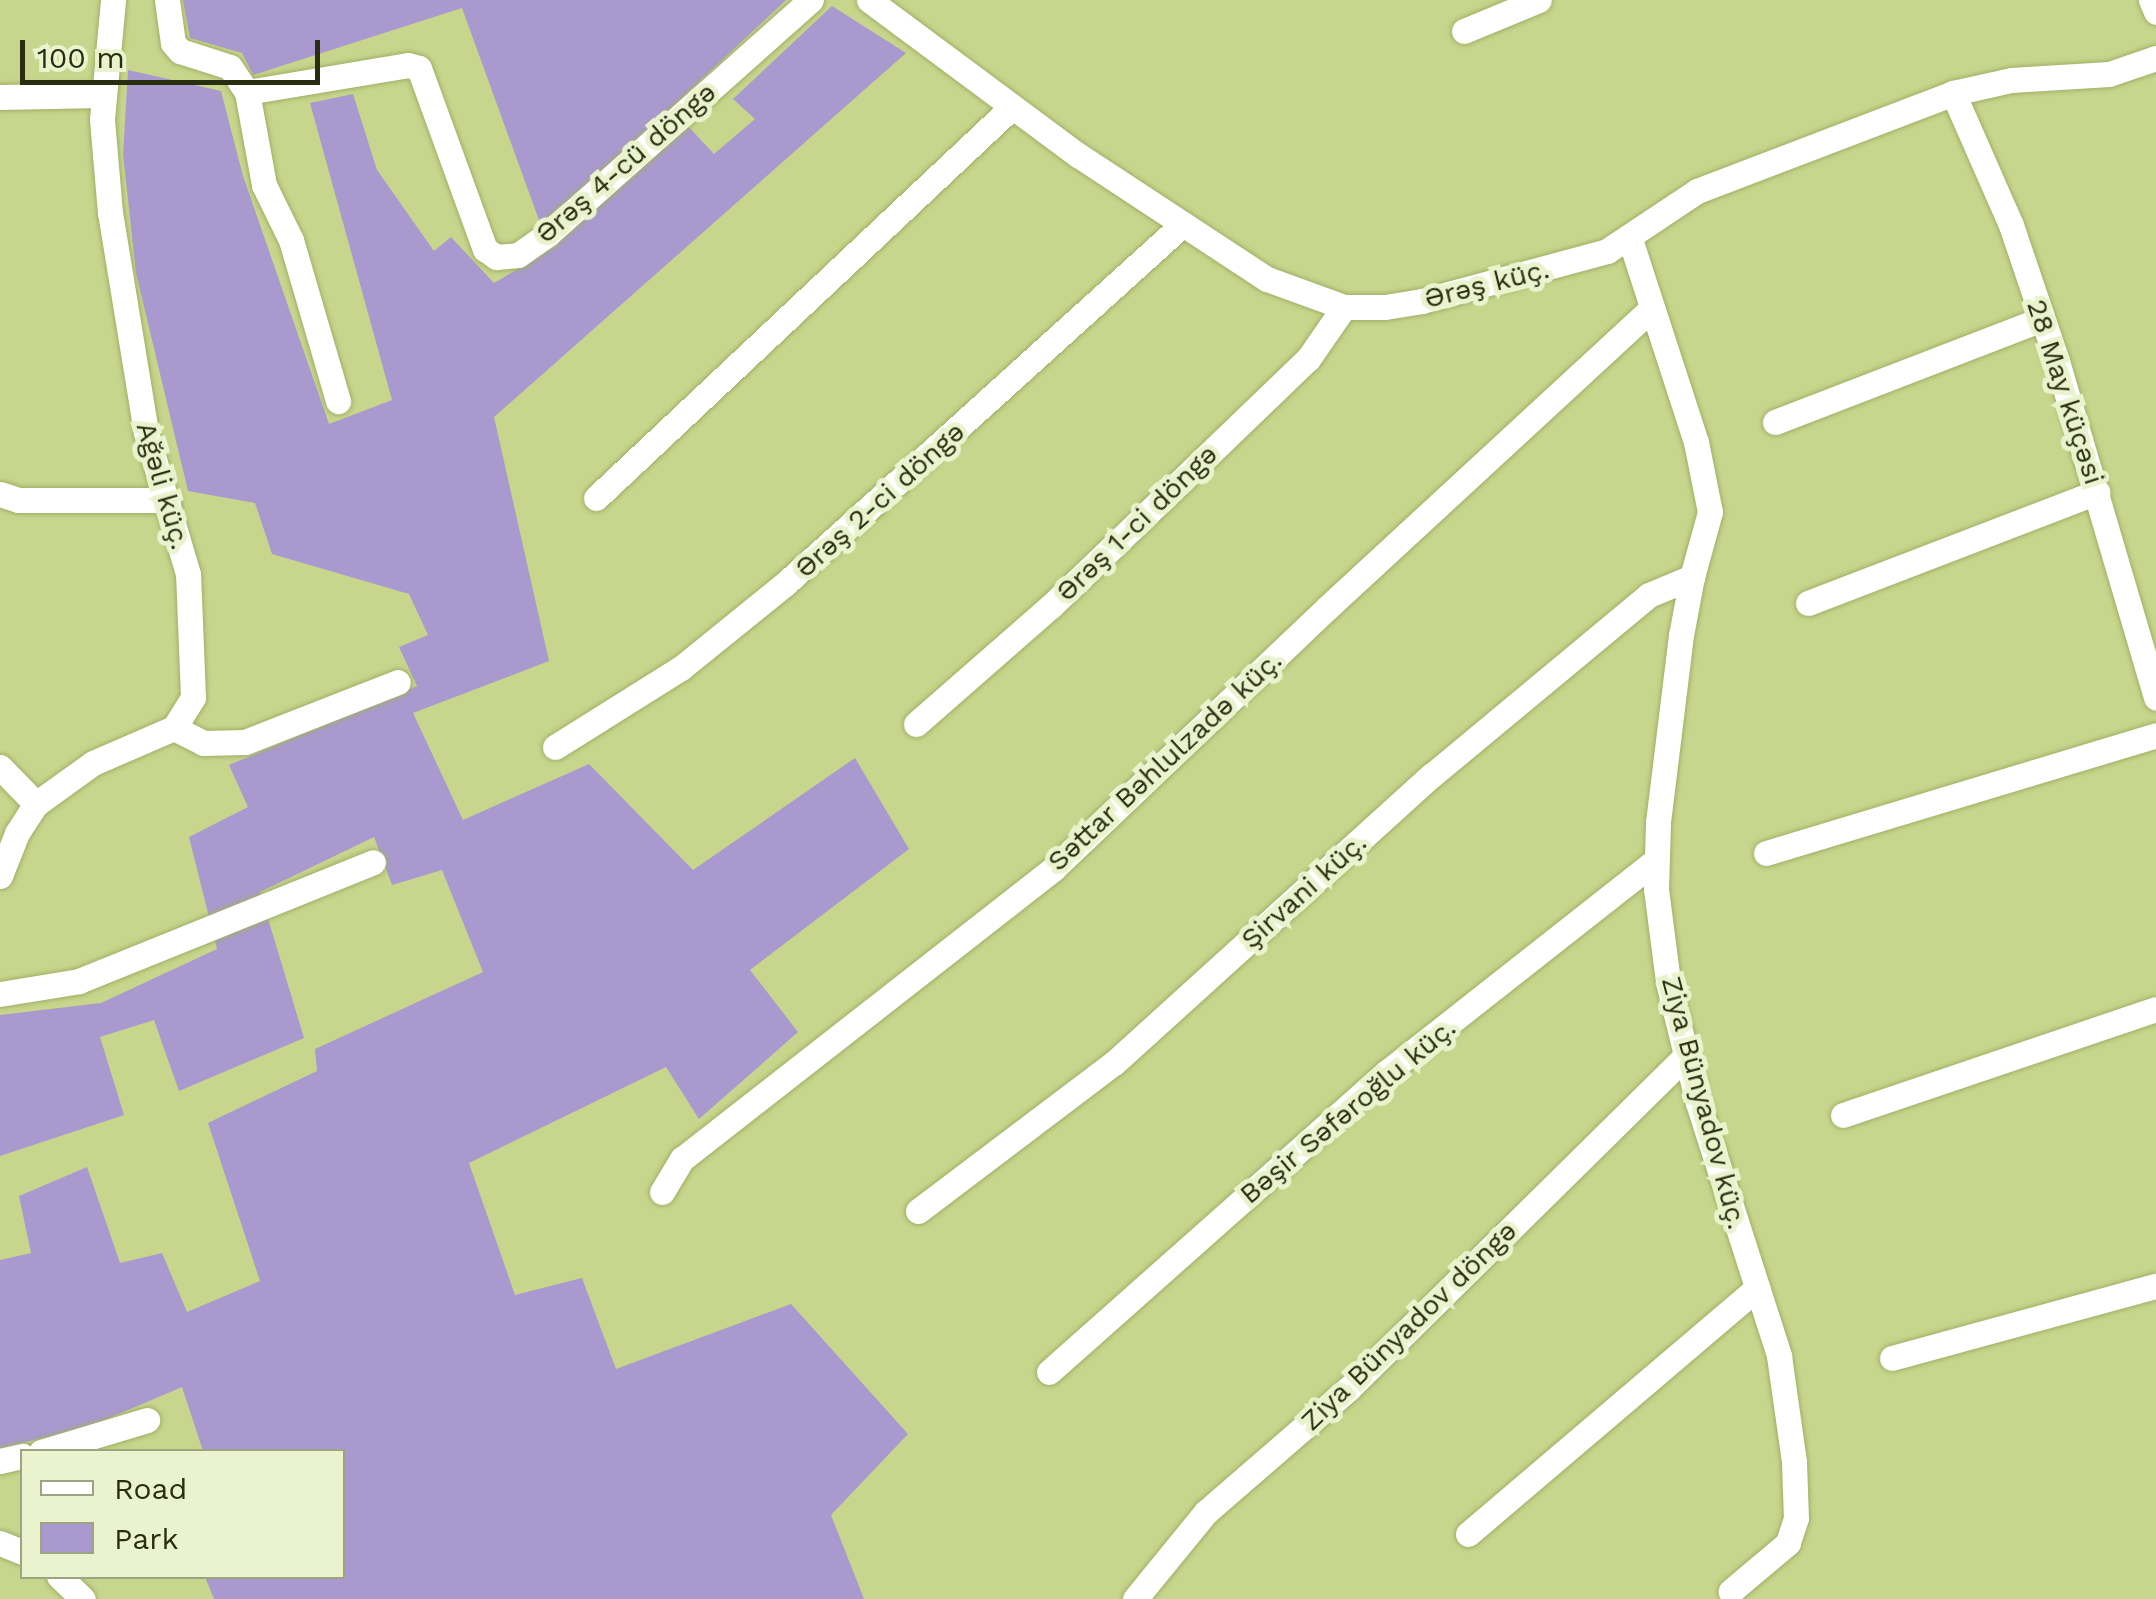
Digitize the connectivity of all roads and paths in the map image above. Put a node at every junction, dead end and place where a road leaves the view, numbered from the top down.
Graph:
1 (113, 0) edge
2 (166, 0) edge
3 (811, 0) edge
4 (869, 0) edge
5 (1539, 0) edge
6 (2150, 0) edge
7 (2156, 12) edge
8 (1464, 30) dead end
9 (2156, 58) edge
10 (247, 92) junction
11 (1953, 92) junction
12 (104, 95) junction
13 (0, 97) edge
14 (1012, 107) junction
15 (1182, 224) junction
16 (1630, 238) junction
17 (1344, 307) junction
18 (1652, 308) junction
19 (2042, 318) junction
20 (338, 401) dead end
21 (1774, 422) dead end
22 (2097, 492) junction
23 (0, 494) edge
24 (596, 498) dead end
25 (168, 500) junction
26 (1692, 576) junction
27 (1808, 603) dead end
28 (398, 682) dead end
29 (2156, 698) edge
30 (916, 724) dead end
31 (174, 728) junction
32 (2156, 735) edge
33 (555, 747) dead end
34 (0, 767) edge
35 (36, 804) junction
36 (1766, 853) dead end
37 (1656, 861) junction
38 (373, 862) dead end
39 (0, 876) edge
40 (0, 994) edge
41 (2156, 1009) edge
42 (1686, 1056) junction
43 (1842, 1115) dead end
44 (662, 1192) dead end
45 (918, 1211) dead end
46 (2156, 1286) edge
47 (1757, 1288) junction
48 (1892, 1358) dead end
49 (1049, 1372) dead end
50 (147, 1420) dead end
51 (51, 1449) edge
52 (1468, 1534) dead end
53 (62, 1579) edge
54 (1730, 1591) dead end
55 (83, 1599) edge
56 (1136, 1599) edge

1 - 12 street, Ağəli küç.
2 - 10 street
3 - 10 street, Ərəş 4-cü döngə
4 - 14 street, Ərəş küç.
5 - 8 street
6 - 7 street
9 - 11 street, Ərəş küç.
10 - 20 street
11 - 16 street, Ərəş küç.
11 - 19 street, 28 May küçəsi
12 - 13 street
12 - 25 street, Ağəli küç.
14 - 15 street, Ərəş küç.
14 - 24 street
15 - 17 street, Ərəş küç.
15 - 33 street, Ərəş 2-ci döngə
16 - 17 street, Ərəş küç.
16 - 18 street, Ziya Bünyadov küç.
17 - 30 street, Ərəş 1-ci döngə
18 - 26 street, Ziya Bünyadov küç.
18 - 44 street, Səttar Bəhlulzadə küç.
19 - 21 street
19 - 22 street, 28 May küçəsi
22 - 27 street
22 - 29 street, 28 May küçəsi
23 - 25 street
25 - 31 street, Ağəli küç.
26 - 37 street, Ziya Bünyadov küç.
26 - 45 street, Şirvani küç.
28 - 31 street
31 - 35 street
32 - 36 street
34 - 35 street
35 - 39 street
37 - 42 street, Ziya Bünyadov küç.
37 - 49 street, Bəşir Səfəroğlu küç.
38 - 40 street
41 - 43 street
42 - 47 street, Ziya Bünyadov küç.
42 - 56 street, Ziya Bünyadov döngə
46 - 48 street
47 - 52 street
47 - 54 street, Ziya Bünyadov küç.
50 - 51 street
53 - 55 street

